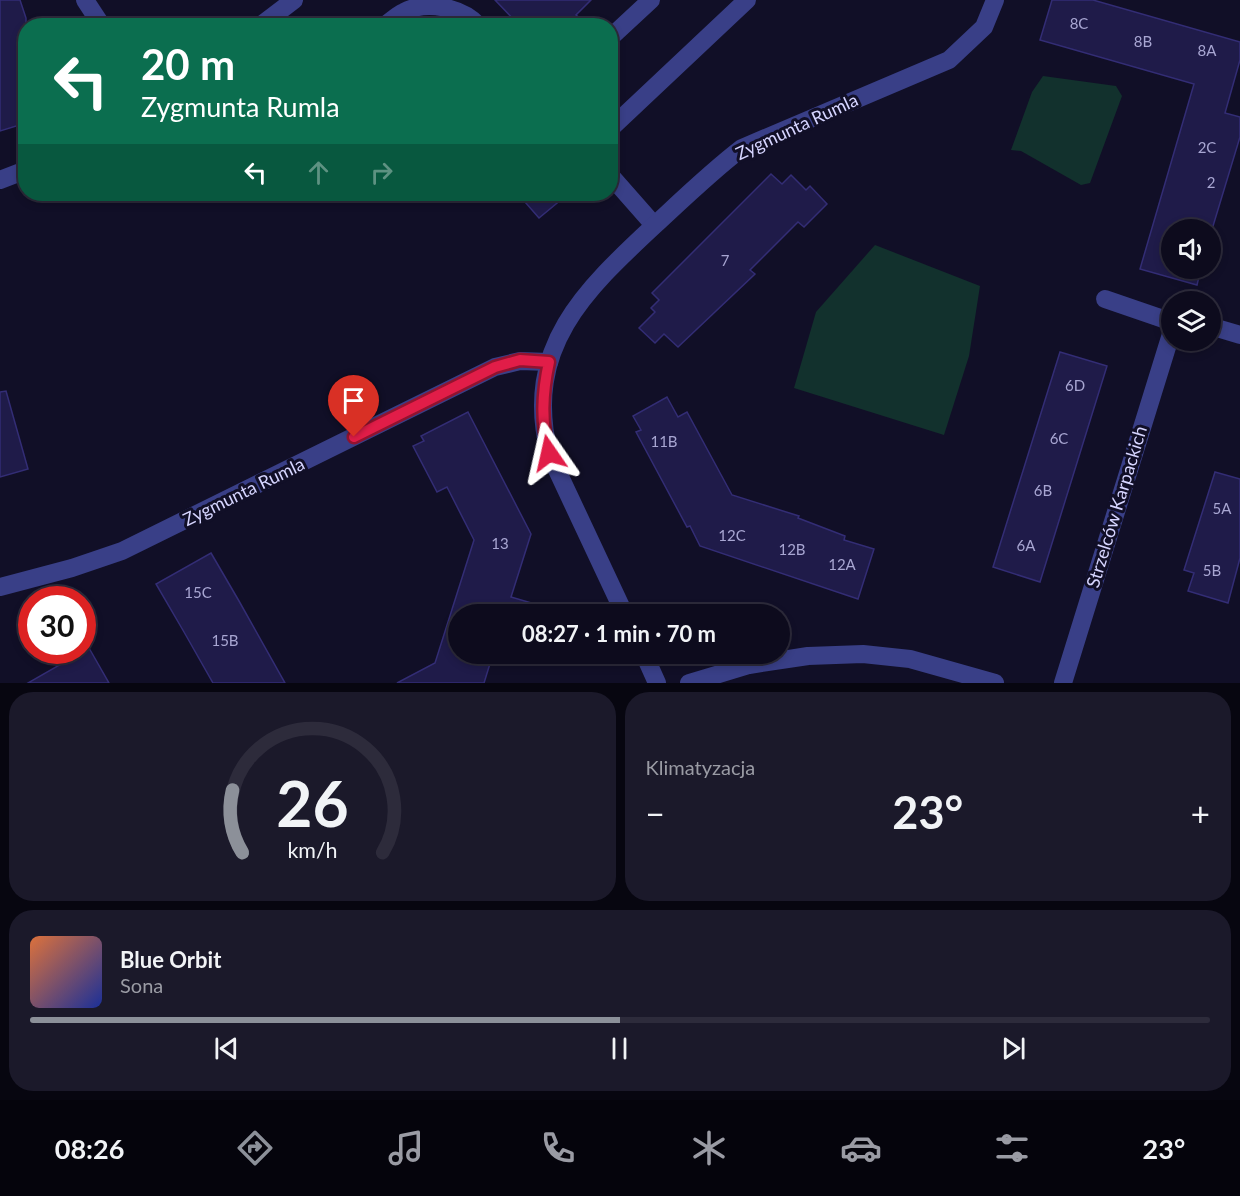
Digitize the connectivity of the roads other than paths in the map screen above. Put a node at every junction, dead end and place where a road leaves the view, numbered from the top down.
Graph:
1 (85, 0) edge
2 (294, 0) edge
3 (651, 0) edge
4 (747, 0) edge
5 (995, 0) edge
6 (97, 18) edge
7 (270, 18) edge
8 (394, 18) edge
9 (469, 18) edge
10 (618, 31) edge
11 (618, 121) edge
12 (18, 173) edge
13 (0, 180) edge
14 (618, 184) edge
15 (654, 225) junction
16 (1105, 299) dead end
17 (1161, 318) edge
18 (1221, 329) edge
19 (1240, 334) edge
20 (1166, 351) edge
21 (549, 362) junction
22 (0, 587) edge
23 (621, 604) edge
24 (648, 664) edge
25 (657, 683) edge
26 (689, 683) edge
27 (995, 683) edge
28 (1063, 683) edge

1 - 6 street
2 - 7 street
3 - 10 street
4 - 11 street
5 - 15 street, Zygmunta Rumla
8 - 9 street
12 - 13 street
14 - 15 street
15 - 21 street, Zygmunta Rumla
16 - 17 street
18 - 19 street
20 - 28 street, Strzelców Karpackich
21 - 22 street, Zygmunta Rumla
21 - 23 street, Zygmunta Rumla
24 - 25 street
26 - 27 street

